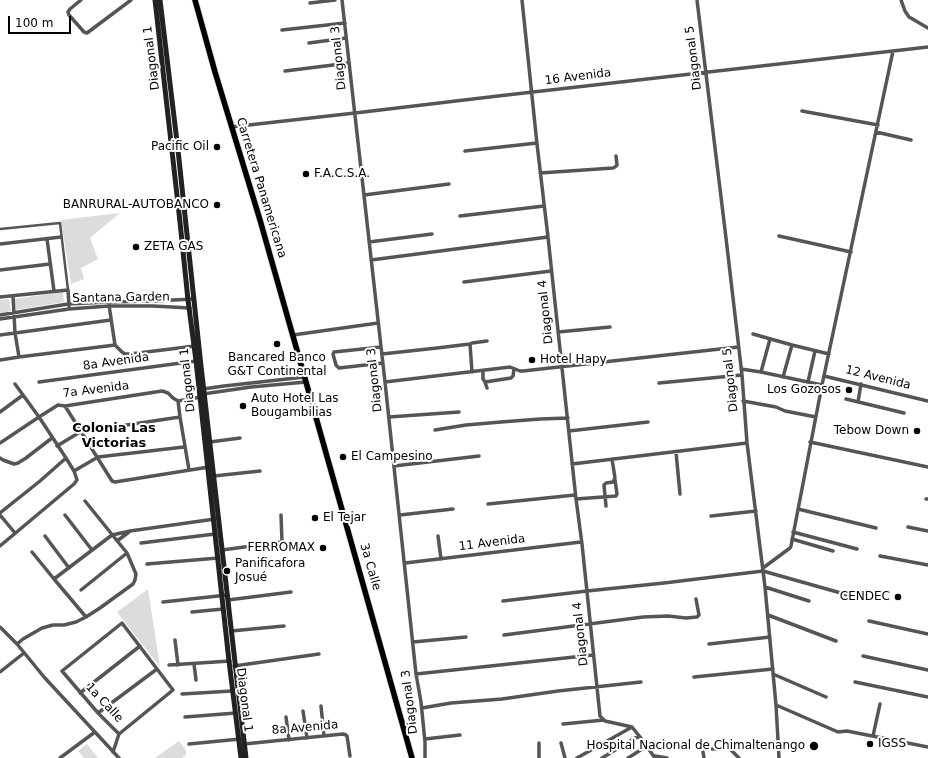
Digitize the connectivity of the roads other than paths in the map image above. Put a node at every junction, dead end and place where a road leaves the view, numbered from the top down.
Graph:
1 (81, 0) edge
2 (131, 0) edge
3 (155, 0) edge
4 (160, 0) edge
5 (195, 0) edge
6 (334, 0) edge
7 (342, 0) edge
8 (522, 0) edge
9 (697, 0) edge
10 (901, 0) edge
11 (310, 3) dead end
12 (345, 23) junction
13 (928, 28) edge
14 (282, 30) dead end
15 (346, 38) junction
16 (309, 43) dead end
17 (928, 47) edge
18 (893, 51) junction
19 (349, 63) junction
20 (285, 71) dead end
21 (706, 72) junction
22 (531, 92) junction
23 (802, 111) dead end
24 (355, 113) junction
25 (878, 125) junction
26 (231, 127) junction
27 (876, 132) junction
28 (911, 140) dead end
29 (537, 143) junction
30 (465, 150) dead end
31 (616, 156) dead end
32 (540, 173) junction
33 (449, 184) dead end
34 (364, 195) junction
35 (544, 206) junction
36 (460, 216) dead end
37 (0, 229) edge
38 (432, 234) dead end
39 (779, 236) dead end
40 (61, 237) junction
41 (548, 237) junction
42 (47, 238) junction
43 (369, 242) junction
44 (0, 244) edge
45 (851, 252) junction
46 (371, 260) junction
47 (50, 264) junction
48 (0, 270) edge
49 (551, 270) junction
50 (464, 282) dead end
51 (68, 290) junction
52 (54, 291) junction
53 (13, 296) junction
54 (0, 297) edge
55 (194, 299) junction
56 (188, 300) junction
57 (167, 301) junction
58 (68, 304) junction
59 (108, 304) junction
60 (167, 307) junction
61 (189, 308) junction
62 (69, 309) junction
63 (196, 309) junction
64 (14, 312) junction
65 (0, 315) edge
66 (14, 317) junction
67 (0, 320) edge
68 (111, 320) junction
69 (378, 323) junction
70 (610, 327) dead end
71 (558, 332) junction
72 (15, 333) junction
73 (753, 334) dead end
74 (0, 335) edge
75 (293, 335) junction
76 (770, 339) junction
77 (487, 342) dead end
78 (470, 344) junction
79 (115, 345) junction
80 (792, 345) junction
81 (195, 346) junction
82 (381, 347) junction
83 (738, 347) junction
84 (815, 351) junction
85 (382, 354) junction
86 (829, 354) junction
87 (19, 357) junction
88 (0, 360) edge
89 (196, 361) junction
90 (383, 363) junction
91 (562, 366) junction
92 (514, 368) junction
93 (741, 369) junction
94 (483, 370) junction
95 (472, 372) junction
96 (761, 372) junction
97 (742, 375) junction
98 (824, 376) junction
99 (783, 377) junction
100 (305, 380) junction
101 (39, 382) dead end
102 (385, 382) junction
103 (485, 382) junction
104 (808, 382) junction
105 (660, 383) dead end
106 (14, 384) dead end
107 (861, 384) junction
108 (822, 385) junction
109 (487, 388) dead end
110 (202, 394) junction
111 (23, 395) junction
112 (846, 399) dead end
113 (928, 400) edge
114 (178, 401) junction
115 (743, 401) junction
116 (858, 402) junction
117 (65, 406) junction
118 (0, 412) edge
119 (459, 412) dead end
120 (904, 412) dead end
121 (38, 417) junction
122 (389, 417) junction
123 (816, 417) junction
124 (180, 418) junction
125 (568, 418) junction
126 (648, 422) dead end
127 (436, 430) dead end
128 (568, 431) junction
129 (80, 432) junction
130 (52, 438) junction
131 (240, 438) dead end
132 (210, 442) junction
133 (810, 442) junction
134 (0, 443) edge
135 (748, 443) junction
136 (57, 446) junction
137 (184, 447) junction
138 (676, 452) junction
139 (479, 456) dead end
140 (98, 457) junction
141 (0, 458) edge
142 (66, 458) junction
143 (612, 459) junction
144 (572, 464) junction
145 (394, 466) junction
146 (210, 467) junction
147 (928, 467) edge
148 (189, 470) junction
149 (74, 471) junction
150 (260, 471) dead end
151 (214, 476) junction
152 (615, 480) junction
153 (680, 494) dead end
154 (576, 497) junction
155 (605, 497) junction
156 (85, 500) dead end
157 (488, 504) dead end
158 (606, 506) dead end
159 (453, 509) dead end
160 (798, 509) junction
161 (756, 511) junction
162 (0, 514) edge
163 (65, 515) dead end
164 (281, 515) dead end
165 (400, 515) junction
166 (711, 516) dead end
167 (216, 519) junction
168 (908, 527) dead end
169 (876, 528) dead end
170 (130, 531) junction
171 (928, 531) edge
172 (793, 532) junction
173 (15, 533) junction
174 (215, 534) junction
175 (112, 535) junction
176 (44, 536) dead end
177 (438, 536) dead end
178 (792, 539) junction
179 (117, 541) junction
180 (581, 542) junction
181 (141, 543) dead end
182 (0, 546) edge
183 (857, 549) dead end
184 (92, 550) junction
185 (222, 550) junction
186 (832, 551) dead end
187 (32, 552) dead end
188 (127, 553) junction
189 (880, 556) dead end
190 (218, 558) junction
191 (441, 560) junction
192 (147, 564) dead end
193 (405, 564) junction
194 (928, 565) edge
195 (69, 568) junction
196 (763, 569) junction
197 (54, 579) junction
198 (765, 587) junction
199 (81, 590) dead end
200 (587, 591) junction
201 (290, 592) dead end
202 (226, 597) junction
203 (696, 599) dead end
204 (862, 599) dead end
205 (503, 601) dead end
206 (809, 601) dead end
207 (163, 602) dead end
208 (223, 609) junction
209 (192, 612) dead end
210 (768, 615) junction
211 (86, 617) junction
212 (869, 621) dead end
213 (591, 624) junction
214 (284, 626) dead end
215 (0, 627) edge
216 (231, 631) junction
217 (928, 634) edge
218 (504, 635) dead end
219 (466, 637) dead end
220 (770, 637) junction
221 (175, 640) dead end
222 (836, 641) dead end
223 (413, 642) junction
224 (16, 644) junction
225 (709, 644) dead end
226 (140, 646) junction
227 (24, 653) junction
228 (319, 654) dead end
229 (593, 655) junction
230 (863, 656) dead end
231 (194, 664) junction
232 (232, 664) junction
233 (178, 665) junction
234 (169, 666) dead end
235 (157, 669) junction
236 (773, 669) junction
237 (928, 670) edge
238 (0, 672) edge
239 (416, 674) junction
240 (773, 674) junction
241 (694, 677) dead end
242 (196, 680) dead end
243 (641, 682) dead end
244 (855, 682) dead end
245 (597, 686) junction
246 (232, 691) junction
247 (80, 693) junction
248 (182, 694) dead end
249 (826, 697) dead end
250 (928, 697) edge
251 (880, 704) dead end
252 (776, 705) junction
253 (321, 706) dead end
254 (422, 708) junction
255 (303, 711) dead end
256 (98, 713) junction
257 (236, 713) junction
258 (185, 717) dead end
259 (286, 717) dead end
260 (602, 718) junction
261 (239, 723) junction
262 (564, 724) dead end
263 (632, 727) junction
264 (95, 732) junction
265 (118, 734) junction
266 (460, 735) dead end
267 (324, 736) junction
268 (873, 736) junction
269 (640, 737) junction
270 (307, 738) junction
271 (425, 739) junction
272 (289, 740) junction
273 (778, 742) junction
274 (539, 743) dead end
275 (561, 743) dead end
276 (189, 744) dead end
277 (242, 744) junction
278 (647, 746) junction
279 (928, 747) edge
280 (730, 748) junction
281 (712, 749) dead end
282 (703, 752) dead end
283 (114, 753) junction
284 (350, 756) dead end
285 (655, 757) edge
286 (60, 758) edge
287 (111, 758) edge
288 (119, 758) edge
289 (241, 758) edge
290 (246, 758) edge
291 (412, 758) edge
292 (425, 758) edge
293 (540, 758) edge
294 (565, 758) edge
295 (578, 758) edge
296 (602, 758) edge
297 (628, 758) edge
298 (667, 758) edge
299 (704, 758) edge
300 (739, 758) edge
301 (779, 758) edge

1 - 2 street
3 - 56 main road, Diagonal 1
4 - 55 main road, Diagonal 1
5 - 26 main road, Carretera Panamericana
6 - 11 street
7 - 12 street, Diagonal 3
8 - 22 street, Diagonal 4
9 - 21 street, Diagonal 5
10 - 13 street
12 - 14 street
12 - 15 street, Diagonal 3
15 - 16 street
15 - 19 street, Diagonal 3
17 - 18 street, 16 Avenida
18 - 21 street, 16 Avenida
18 - 25 street
19 - 20 street
19 - 24 street, Diagonal 3
21 - 22 street, 16 Avenida
21 - 83 street, Diagonal 5
22 - 24 street, 16 Avenida
22 - 29 street, Diagonal 4
23 - 25 street
24 - 26 street, 16 Avenida
24 - 34 street, Diagonal 3
25 - 27 street
26 - 75 main road, Carretera Panamericana
27 - 28 street
27 - 45 street
29 - 30 street
29 - 32 street, Diagonal 4
31 - 32 street
32 - 35 street, Diagonal 4
33 - 34 street
34 - 43 street, Diagonal 3
35 - 36 street
35 - 41 street, Diagonal 4
37 - 40 street
38 - 43 street
39 - 45 street
40 - 42 street
40 - 51 street
41 - 46 street
41 - 49 street, Diagonal 4
42 - 44 street
42 - 47 street
43 - 46 street, Diagonal 3
45 - 86 street
46 - 69 street, Diagonal 3
47 - 48 street
47 - 52 street
49 - 50 street
49 - 71 street, Diagonal 4
51 - 52 street
51 - 58 street
52 - 53 street
53 - 54 street
53 - 64 street
55 - 56 street, Santana Garden
55 - 63 main road, Diagonal 1
56 - 57 street, Santana Garden
56 - 61 main road, Diagonal 1
57 - 59 street, Santana Garden
57 - 60 street
58 - 59 street, Santana Garden
58 - 62 street
58 - 64 street, Santana Garden
59 - 60 street, Santana Garden
59 - 62 street, Santana Garden
59 - 68 street
60 - 61 street, Santana Garden
61 - 63 street, Santana Garden
61 - 81 main road, Diagonal 1
62 - 66 street, Santana Garden
63 - 110 main road, Diagonal 1
64 - 65 street, Santana Garden
64 - 66 street
66 - 67 street, Santana Garden
66 - 72 street
68 - 72 street
68 - 79 street
69 - 75 street
69 - 82 street, Diagonal 3
70 - 71 street
71 - 91 street, Diagonal 4
72 - 74 street
72 - 87 street
73 - 76 street
75 - 100 main road, Carretera Panamericana
76 - 80 street
76 - 96 street
77 - 78 street
78 - 85 street
78 - 95 street
79 - 81 street
79 - 87 street
80 - 84 street
80 - 99 street
81 - 89 main road, Diagonal 1
82 - 85 street, Diagonal 3
82 - 90 street
83 - 91 street
83 - 93 street, Diagonal 5
84 - 86 street
84 - 104 street
85 - 90 street, Diagonal 3
86 - 98 street
87 - 88 street
89 - 101 street, 8a Avenida
89 - 110 main road, Diagonal 1
90 - 102 street, Diagonal 3
91 - 92 street
91 - 125 street, Diagonal 4
92 - 94 street
92 - 103 street
93 - 96 street
93 - 97 street, Diagonal 5
94 - 95 street
94 - 103 street
95 - 102 street
96 - 99 street
97 - 105 street
97 - 115 street, Diagonal 5
98 - 107 street, 12 Avenida
98 - 108 street
99 - 104 street
100 - 110 street
100 - 291 main road, 3a Calle
102 - 122 street, Diagonal 3
103 - 109 street
104 - 108 street
106 - 111 street
107 - 113 street, 12 Avenida
107 - 116 street
108 - 123 street
110 - 114 street
110 - 132 main road, Diagonal 1
110 - 146 main road, Diagonal 1
111 - 118 street
111 - 121 street
112 - 116 street
114 - 117 street, 7a Avenida
114 - 124 street
115 - 123 street
115 - 135 street, Diagonal 5
116 - 120 street
117 - 121 street, 7a Avenida
117 - 129 street
119 - 122 street
121 - 130 street
121 - 134 street, 7a Avenida
122 - 145 street, Diagonal 3
123 - 133 street
124 - 129 street
124 - 137 street
125 - 127 street
125 - 128 street, Diagonal 4
126 - 128 street
128 - 144 street, Diagonal 4
129 - 136 street
129 - 140 street
130 - 136 street
130 - 141 street
131 - 132 street
132 - 146 main road, Diagonal 1
133 - 147 street
133 - 160 street
135 - 138 street
135 - 161 street, Diagonal 5
136 - 142 street
137 - 140 street
137 - 148 street
138 - 143 street
138 - 153 street
139 - 145 street
140 - 148 street
140 - 149 street
142 - 149 street
142 - 162 street
143 - 144 street
143 - 152 street
144 - 154 street, Diagonal 4
145 - 165 street, Diagonal 3
146 - 148 street
146 - 151 main road, Diagonal 1
146 - 167 main road, Diagonal 1
149 - 173 street
150 - 151 street
151 - 167 main road, Diagonal 1
152 - 155 street
152 - 155 street
154 - 155 street
154 - 157 street
154 - 180 street, Diagonal 4
155 - 158 street
156 - 175 street
159 - 165 street
160 - 169 street
160 - 172 street
161 - 166 street
161 - 196 street, Diagonal 5
162 - 173 street
163 - 184 street
164 - 185 street
165 - 193 street, Diagonal 3
167 - 170 street
167 - 174 main road, Diagonal 1
167 - 185 main road, Diagonal 1
168 - 171 street
170 - 175 street
170 - 179 street
172 - 178 street
172 - 183 street
173 - 182 street
174 - 181 street
174 - 190 main road, Diagonal 1
175 - 179 street
175 - 184 street
176 - 195 street
177 - 191 street
178 - 186 street
178 - 196 street
179 - 188 street
180 - 191 street, 11 Avenida
180 - 200 street, Diagonal 4
184 - 195 street
185 - 202 main road, Diagonal 1
187 - 197 street
188 - 199 street
188 - 211 street
189 - 194 street
190 - 192 street
190 - 202 main road, Diagonal 1
191 - 193 street, 11 Avenida
193 - 223 street, Diagonal 3
195 - 197 street
196 - 198 street, Diagonal 5
196 - 200 street
196 - 204 street
197 - 211 street
198 - 206 street
198 - 210 street, Diagonal 5
200 - 205 street
200 - 213 street, Diagonal 4
201 - 202 street
202 - 207 street
202 - 208 main road, Diagonal 1
202 - 216 main road, Diagonal 1
203 - 213 street
208 - 209 street
208 - 232 main road, Diagonal 1
210 - 220 street, Diagonal 5
210 - 222 street
211 - 224 street
212 - 217 street
213 - 218 street
213 - 229 street, Diagonal 4
214 - 216 street
215 - 224 street
216 - 232 main road, Diagonal 1
219 - 223 street
220 - 225 street
220 - 236 street, Diagonal 5
221 - 233 street
223 - 239 street, Diagonal 3
224 - 227 street
226 - 235 street
226 - 247 street
226 - 247 street, 1a Calle
227 - 238 street
227 - 264 street
228 - 232 street
229 - 239 street
229 - 245 street, Diagonal 4
230 - 237 street
231 - 232 street
231 - 233 street
231 - 242 street
232 - 246 main road, Diagonal 1
232 - 261 main road, Diagonal 1
233 - 234 street
235 - 256 street
235 - 265 street
236 - 240 street, Diagonal 5
236 - 241 street
239 - 254 street, Diagonal 3
240 - 249 street
240 - 252 street, Diagonal 5
243 - 245 street
244 - 250 street
245 - 254 street
245 - 260 street, Diagonal 4
246 - 248 street
246 - 257 main road, Diagonal 1
247 - 256 street, 1a Calle
251 - 268 street
252 - 268 street
252 - 273 street, Diagonal 5
253 - 267 street
254 - 271 street, Diagonal 3
255 - 270 street
256 - 265 street, 1a Calle
257 - 258 street
257 - 261 main road, Diagonal 1
259 - 272 street
260 - 262 street
260 - 263 street
261 - 277 main road, Diagonal 1
263 - 269 street
263 - 295 street
264 - 283 street
264 - 286 street
265 - 283 street, 1a Calle
266 - 271 street
267 - 270 street, 8a Avenida
267 - 284 street, 8a Avenida
268 - 279 street
269 - 278 street
269 - 296 street
270 - 272 street, 8a Avenida
271 - 292 street, Diagonal 3
272 - 277 street, 8a Avenida
273 - 280 street
273 - 301 street, Diagonal 5
274 - 293 street
275 - 294 street
276 - 277 street, 8a Avenida
277 - 289 main road, Diagonal 1
277 - 290 main road, Diagonal 1
278 - 285 street
278 - 297 street
280 - 281 street
280 - 300 street
282 - 299 street
283 - 287 street
283 - 288 street
285 - 298 street

